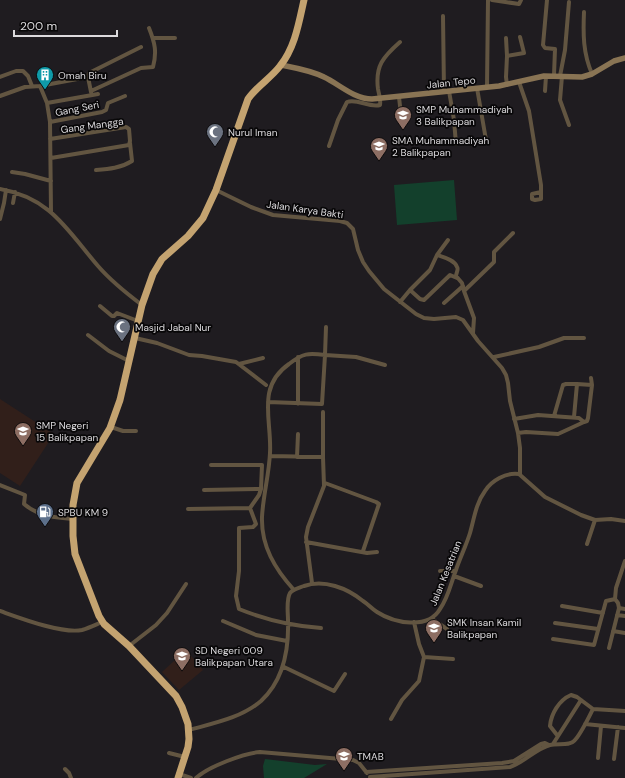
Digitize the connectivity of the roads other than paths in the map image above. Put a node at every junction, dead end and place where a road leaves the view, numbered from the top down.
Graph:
1 (304, 0) edge
2 (488, 0) edge
3 (492, 0) edge
4 (520, 0) edge
5 (547, 0) edge
6 (569, 2) dead end
7 (584, 12) dead end
8 (443, 16) dead end
9 (149, 28) dead end
10 (520, 37) dead end
11 (153, 38) junction
12 (175, 38) dead end
13 (506, 38) dead end
14 (400, 42) dead end
15 (141, 48) dead end
16 (507, 56) junction
17 (625, 58) edge
18 (281, 65) junction
19 (592, 74) junction
20 (554, 75) junction
21 (546, 76) junction
22 (561, 76) junction
23 (0, 77) edge
24 (88, 77) junction
25 (520, 82) junction
26 (507, 85) junction
27 (32, 86) junction
28 (40, 86) junction
29 (477, 88) junction
30 (487, 88) junction
31 (447, 91) junction
32 (545, 91) dead end
33 (92, 93) junction
34 (98, 94) dead end
35 (0, 96) edge
36 (125, 96) dead end
37 (399, 97) junction
38 (381, 99) junction
39 (47, 103) junction
40 (401, 115) dead end
41 (50, 122) junction
42 (569, 125) dead end
43 (50, 139) junction
44 (486, 140) dead end
45 (130, 143) junction
46 (456, 144) dead end
47 (329, 146) dead end
48 (51, 158) junction
49 (96, 170) dead end
50 (12, 172) dead end
51 (51, 181) junction
52 (0, 189) edge
53 (6, 190) junction
54 (216, 190) junction
55 (16, 192) junction
56 (541, 192) dead end
57 (13, 203) dead end
58 (51, 212) junction
59 (0, 219) edge
60 (513, 233) dead end
61 (448, 240) dead end
62 (437, 255) junction
63 (457, 278) junction
64 (464, 288) junction
65 (410, 290) junction
66 (400, 302) junction
67 (444, 303) dead end
68 (142, 305) junction
69 (100, 306) dead end
70 (138, 320) junction
71 (326, 327) dead end
72 (473, 333) junction
73 (88, 335) dead end
74 (135, 338) junction
75 (584, 338) dead end
76 (325, 355) junction
77 (298, 357) junction
78 (494, 357) junction
79 (263, 358) dead end
80 (129, 361) junction
81 (239, 364) junction
82 (385, 365) dead end
83 (591, 378) dead end
84 (577, 384) junction
85 (266, 385) dead end
86 (592, 385) junction
87 (268, 402) junction
88 (298, 404) junction
89 (323, 412) dead end
90 (554, 416) junction
91 (574, 418) junction
92 (514, 419) junction
93 (584, 422) junction
94 (110, 427) junction
95 (136, 431) dead end
96 (518, 433) junction
97 (298, 434) dead end
98 (270, 456) junction
99 (297, 457) junction
100 (323, 457) junction
101 (211, 465) dead end
102 (520, 474) junction
103 (325, 483) junction
104 (0, 485) edge
105 (260, 489) junction
106 (204, 490) dead end
107 (250, 508) junction
108 (188, 509) dead end
109 (73, 519) junction
110 (595, 520) junction
111 (625, 521) edge
112 (306, 542) junction
113 (587, 544) dead end
114 (362, 551) junction
115 (377, 552) dead end
116 (625, 561) edge
117 (440, 571) dead end
118 (455, 571) junction
119 (454, 576) junction
120 (312, 583) junction
121 (186, 584) dead end
122 (481, 586) dead end
123 (294, 590) junction
124 (615, 599) junction
125 (562, 606) dead end
126 (619, 608) junction
127 (625, 608) edge
128 (0, 611) edge
129 (602, 613) junction
130 (617, 615) junction
131 (625, 616) edge
132 (432, 618) junction
133 (224, 621) dead end
134 (102, 622) junction
135 (414, 622) junction
136 (555, 623) dead end
137 (288, 624) junction
138 (321, 628) dead end
139 (447, 629) dead end
140 (598, 629) junction
141 (613, 631) junction
142 (625, 633) edge
143 (553, 639) dead end
144 (287, 641) junction
145 (129, 646) junction
146 (609, 648) dead end
147 (424, 657) junction
148 (453, 659) dead end
149 (284, 667) junction
150 (345, 674) dead end
151 (581, 700) junction
152 (594, 709) junction
153 (625, 711) edge
154 (391, 719) dead end
155 (584, 724) junction
156 (601, 726) junction
157 (618, 727) junction
158 (625, 728) edge
159 (189, 730) junction
160 (558, 735) junction
161 (551, 745) junction
162 (169, 753) dead end
163 (185, 757) junction
164 (598, 758) dead end
165 (614, 759) dead end
166 (65, 769) dead end
167 (366, 772) junction
168 (179, 776) edge
169 (370, 777) edge
170 (71, 778) edge
171 (191, 778) edge
172 (196, 778) edge

1 - 18 highway
2 - 30 street
3 - 4 street
5 - 20 street
6 - 22 street
7 - 19 street
8 - 31 street
9 - 11 street
10 - 16 street
11 - 12 street
11 - 33 street
13 - 16 street
14 - 38 street
15 - 24 street
16 - 26 street
17 - 19 street, Jalan Tepo
18 - 38 street, Jalan Tepo
18 - 54 highway
19 - 22 street, Jalan Tepo
20 - 21 street, Jalan Tepo
20 - 22 street, Jalan Tepo
21 - 25 street, Jalan Tepo
21 - 32 street
22 - 42 street
23 - 27 street
24 - 28 street
24 - 33 street
25 - 26 street, Jalan Tepo
25 - 56 street
26 - 30 street, Jalan Tepo
27 - 28 street
27 - 35 street
28 - 39 street
29 - 30 street, Jalan Tepo
29 - 31 street, Jalan Tepo
29 - 44 street
31 - 37 street, Jalan Tepo
31 - 46 street
33 - 34 street
33 - 39 street
36 - 41 street, Gang Seri
37 - 38 street, Jalan Tepo
37 - 40 street
38 - 47 street
39 - 41 street
41 - 43 street
43 - 45 street, Gang Mangga
43 - 48 street
45 - 48 street
45 - 49 street
48 - 51 street
50 - 51 street
51 - 58 street
52 - 53 street
53 - 55 street
53 - 59 street
54 - 66 street, Jalan Karya Bakti
54 - 68 highway
55 - 57 street
55 - 58 street
58 - 68 street
60 - 64 street
61 - 62 street
62 - 63 street
62 - 65 street
63 - 64 street
63 - 65 street
64 - 67 street
64 - 72 street
65 - 66 street
66 - 72 street, Jalan Karya Bakti
68 - 70 highway
69 - 70 street
70 - 74 highway
71 - 76 street
72 - 78 street, Jalan Karya Bakti
73 - 80 street
74 - 80 highway
74 - 81 street
75 - 78 street
76 - 77 street
76 - 82 street
76 - 88 street
77 - 87 street
77 - 88 street
78 - 92 street, Jalan Karya Bakti
79 - 81 street
80 - 94 highway
81 - 85 street
83 - 86 street
84 - 86 street
84 - 90 street
84 - 91 street
86 - 93 street
87 - 88 street
87 - 98 street
89 - 100 street
90 - 91 street
90 - 92 street
91 - 93 street
92 - 96 street, Jalan Karya Bakti
93 - 96 street
94 - 95 street
94 - 109 highway
96 - 102 street, Jalan Karya Bakti
97 - 99 street
98 - 99 street
98 - 123 street
99 - 100 street
100 - 103 street
101 - 105 street
102 - 110 street
102 - 118 street, Jalan Kesatrian
103 - 112 street
103 - 114 street
104 - 109 street
105 - 106 street
105 - 107 street
107 - 108 street
107 - 137 street
109 - 134 highway
110 - 111 street
110 - 113 street
112 - 114 street
112 - 120 street
114 - 115 street
116 - 124 street
117 - 118 street
118 - 119 street, Jalan Kesatrian
119 - 122 street
119 - 132 street, Jalan Kesatrian
120 - 123 street, Jalan Kesatrian
120 - 135 street, Jalan Kesatrian
121 - 145 street
123 - 137 street
124 - 126 street
124 - 129 street
125 - 129 street
126 - 127 street
126 - 130 street
128 - 134 street
129 - 140 street
130 - 131 street
130 - 141 street
132 - 135 street, Jalan Kesatrian
132 - 139 street
133 - 144 street
134 - 145 highway
135 - 147 street
136 - 140 street
137 - 138 street
137 - 144 street
140 - 143 street
141 - 142 street
141 - 146 street
144 - 149 street
145 - 159 highway
147 - 148 street
147 - 154 street
149 - 150 street
149 - 159 street
151 - 152 street
151 - 160 street
151 - 160 street
152 - 153 street
152 - 155 street
155 - 156 street
155 - 161 street
156 - 157 street
156 - 164 street
157 - 158 street
157 - 165 street
159 - 163 highway
160 - 161 street
161 - 167 street
161 - 169 street
162 - 163 street
163 - 168 highway
166 - 170 street
167 - 169 street
167 - 172 street
168 - 171 street

